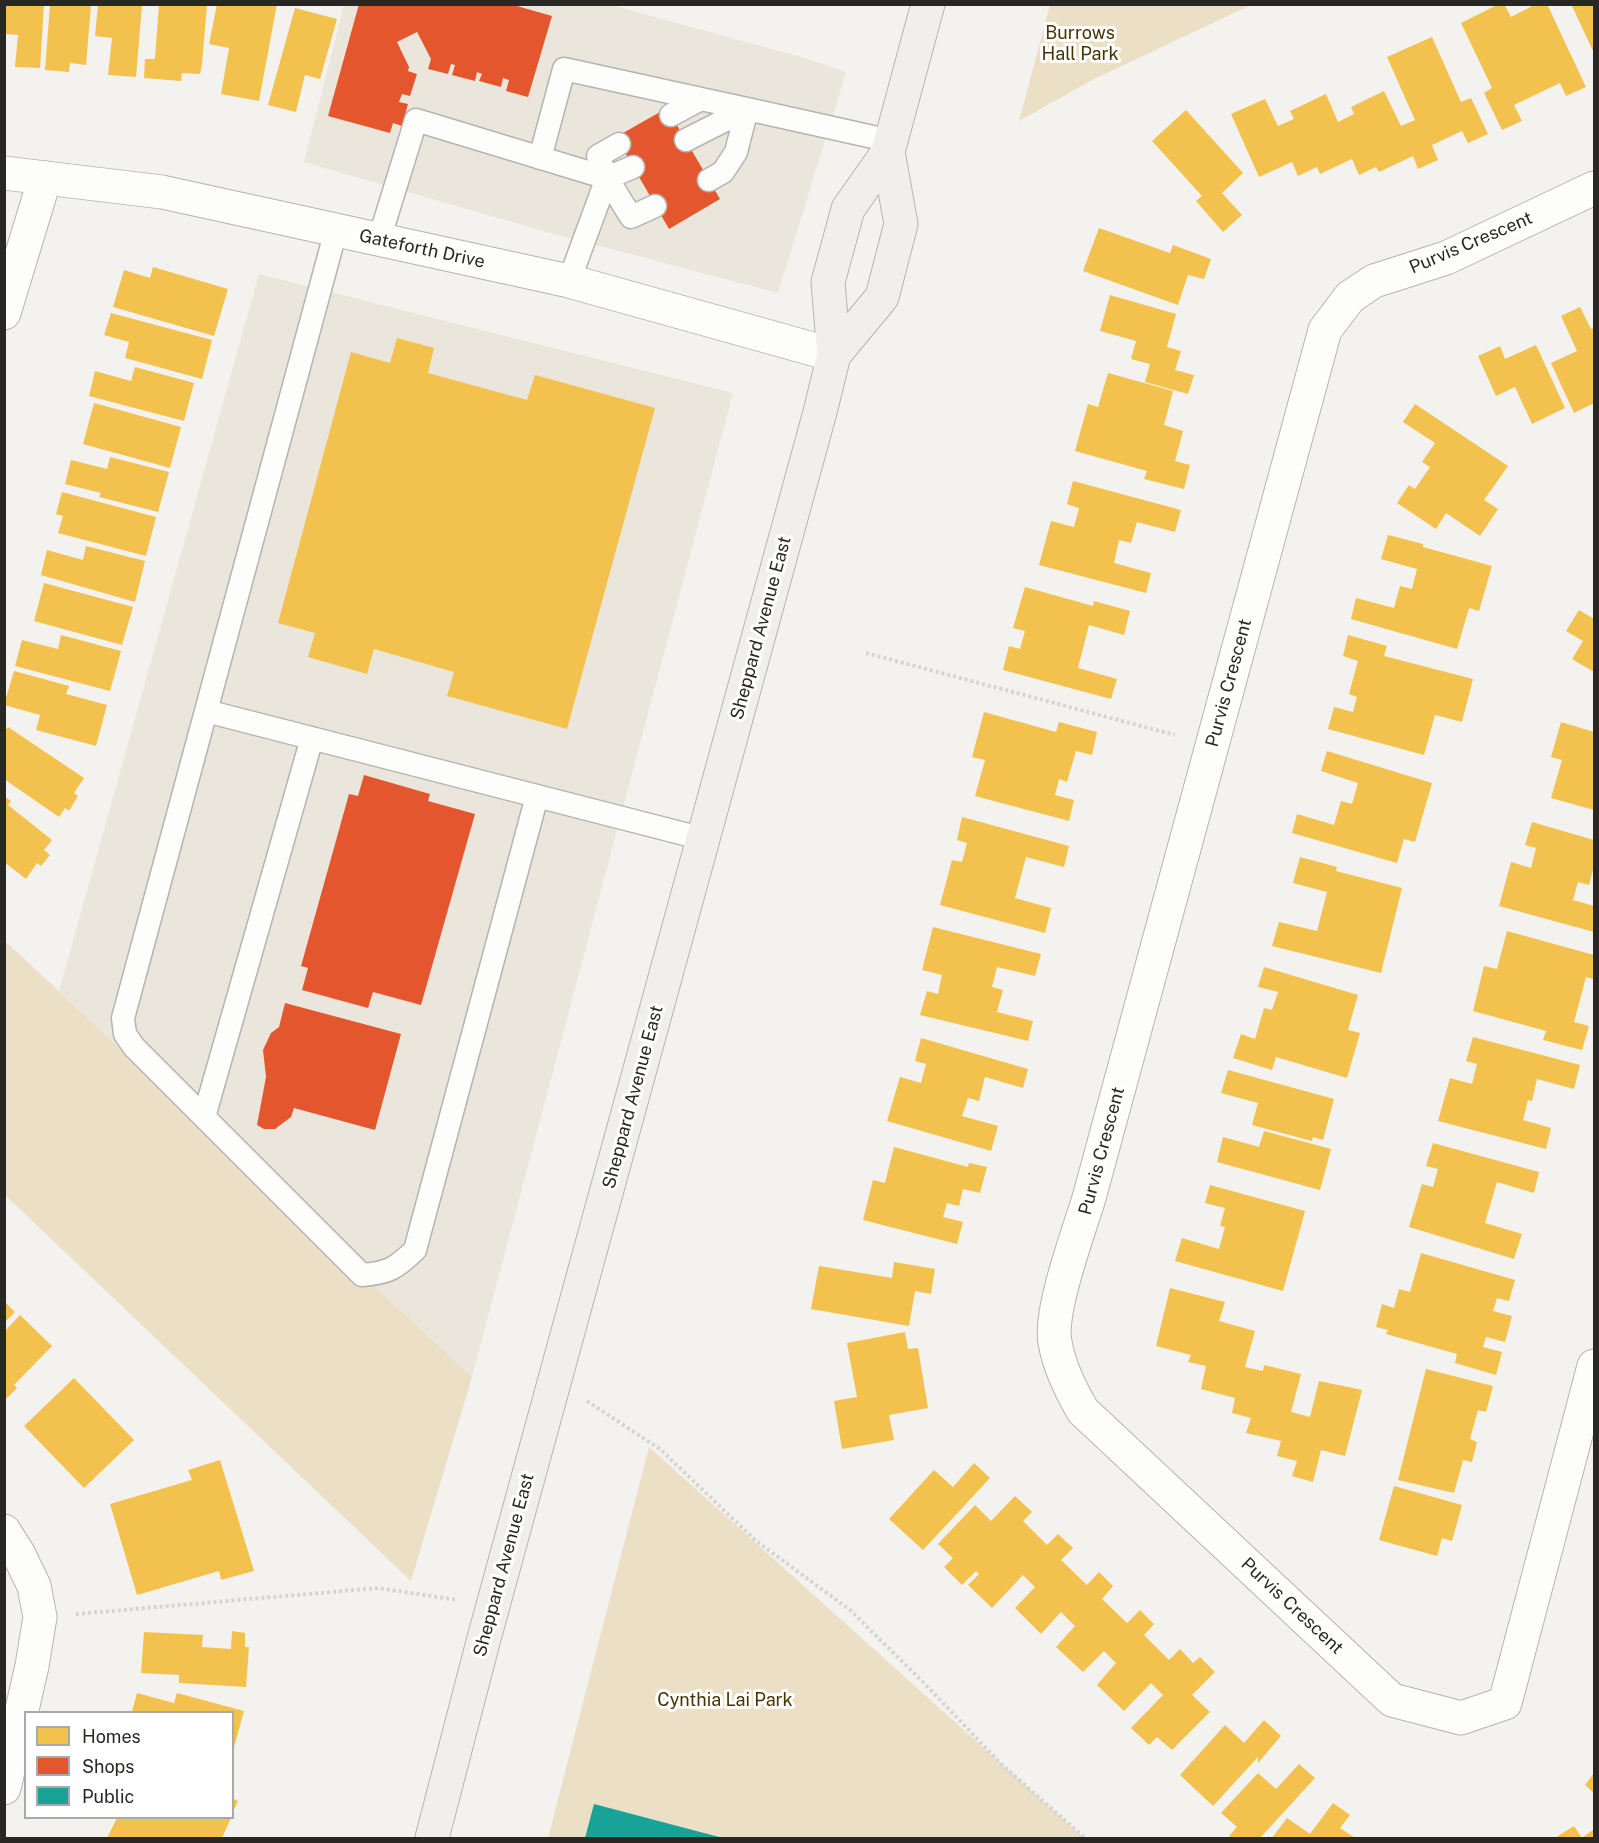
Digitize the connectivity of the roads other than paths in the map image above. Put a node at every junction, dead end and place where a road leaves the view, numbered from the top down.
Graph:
1 (928, 4) edge
2 (701, 99) junction
3 (747, 109) junction
4 (671, 115) dead end
5 (686, 140) dead end
6 (619, 144) dead end
7 (890, 147) junction
8 (540, 158) junction
9 (633, 167) dead end
10 (4, 173) edge
11 (45, 178) junction
12 (607, 178) junction
13 (709, 180) dead end
14 (1594, 188) edge
15 (655, 206) dead end
16 (336, 230) junction
17 (379, 240) junction
18 (569, 282) junction
19 (4, 313) edge
20 (834, 354) junction
21 (206, 711) junction
22 (312, 738) junction
23 (537, 796) junction
24 (704, 839) junction
25 (204, 1117) junction
26 (1594, 1366) edge
27 (4, 1531) edge
28 (4, 1788) edge
29 (432, 1839) edge

1 - 7 main road, Sheppard Avenue East
2 - 3 lane
2 - 4 lane
2 - 8 lane
3 - 5 lane
3 - 7 lane
3 - 13 lane
6 - 12 lane
7 - 20 main road, Sheppard Avenue East
7 - 20 main road, Sheppard Avenue East
8 - 12 lane
8 - 17 lane
9 - 12 lane
10 - 11 street, Gateforth Drive
11 - 16 street, Gateforth Drive
11 - 19 street
12 - 15 lane
12 - 18 lane
14 - 26 street, Purvis Crescent
16 - 17 street, Gateforth Drive
16 - 21 lane
17 - 18 street, Gateforth Drive
18 - 20 street, Gateforth Drive
20 - 24 main road, Sheppard Avenue East
21 - 22 lane
21 - 25 lane
22 - 23 lane
22 - 25 lane
23 - 24 lane
23 - 25 lane
24 - 29 main road, Sheppard Avenue East
27 - 28 street

